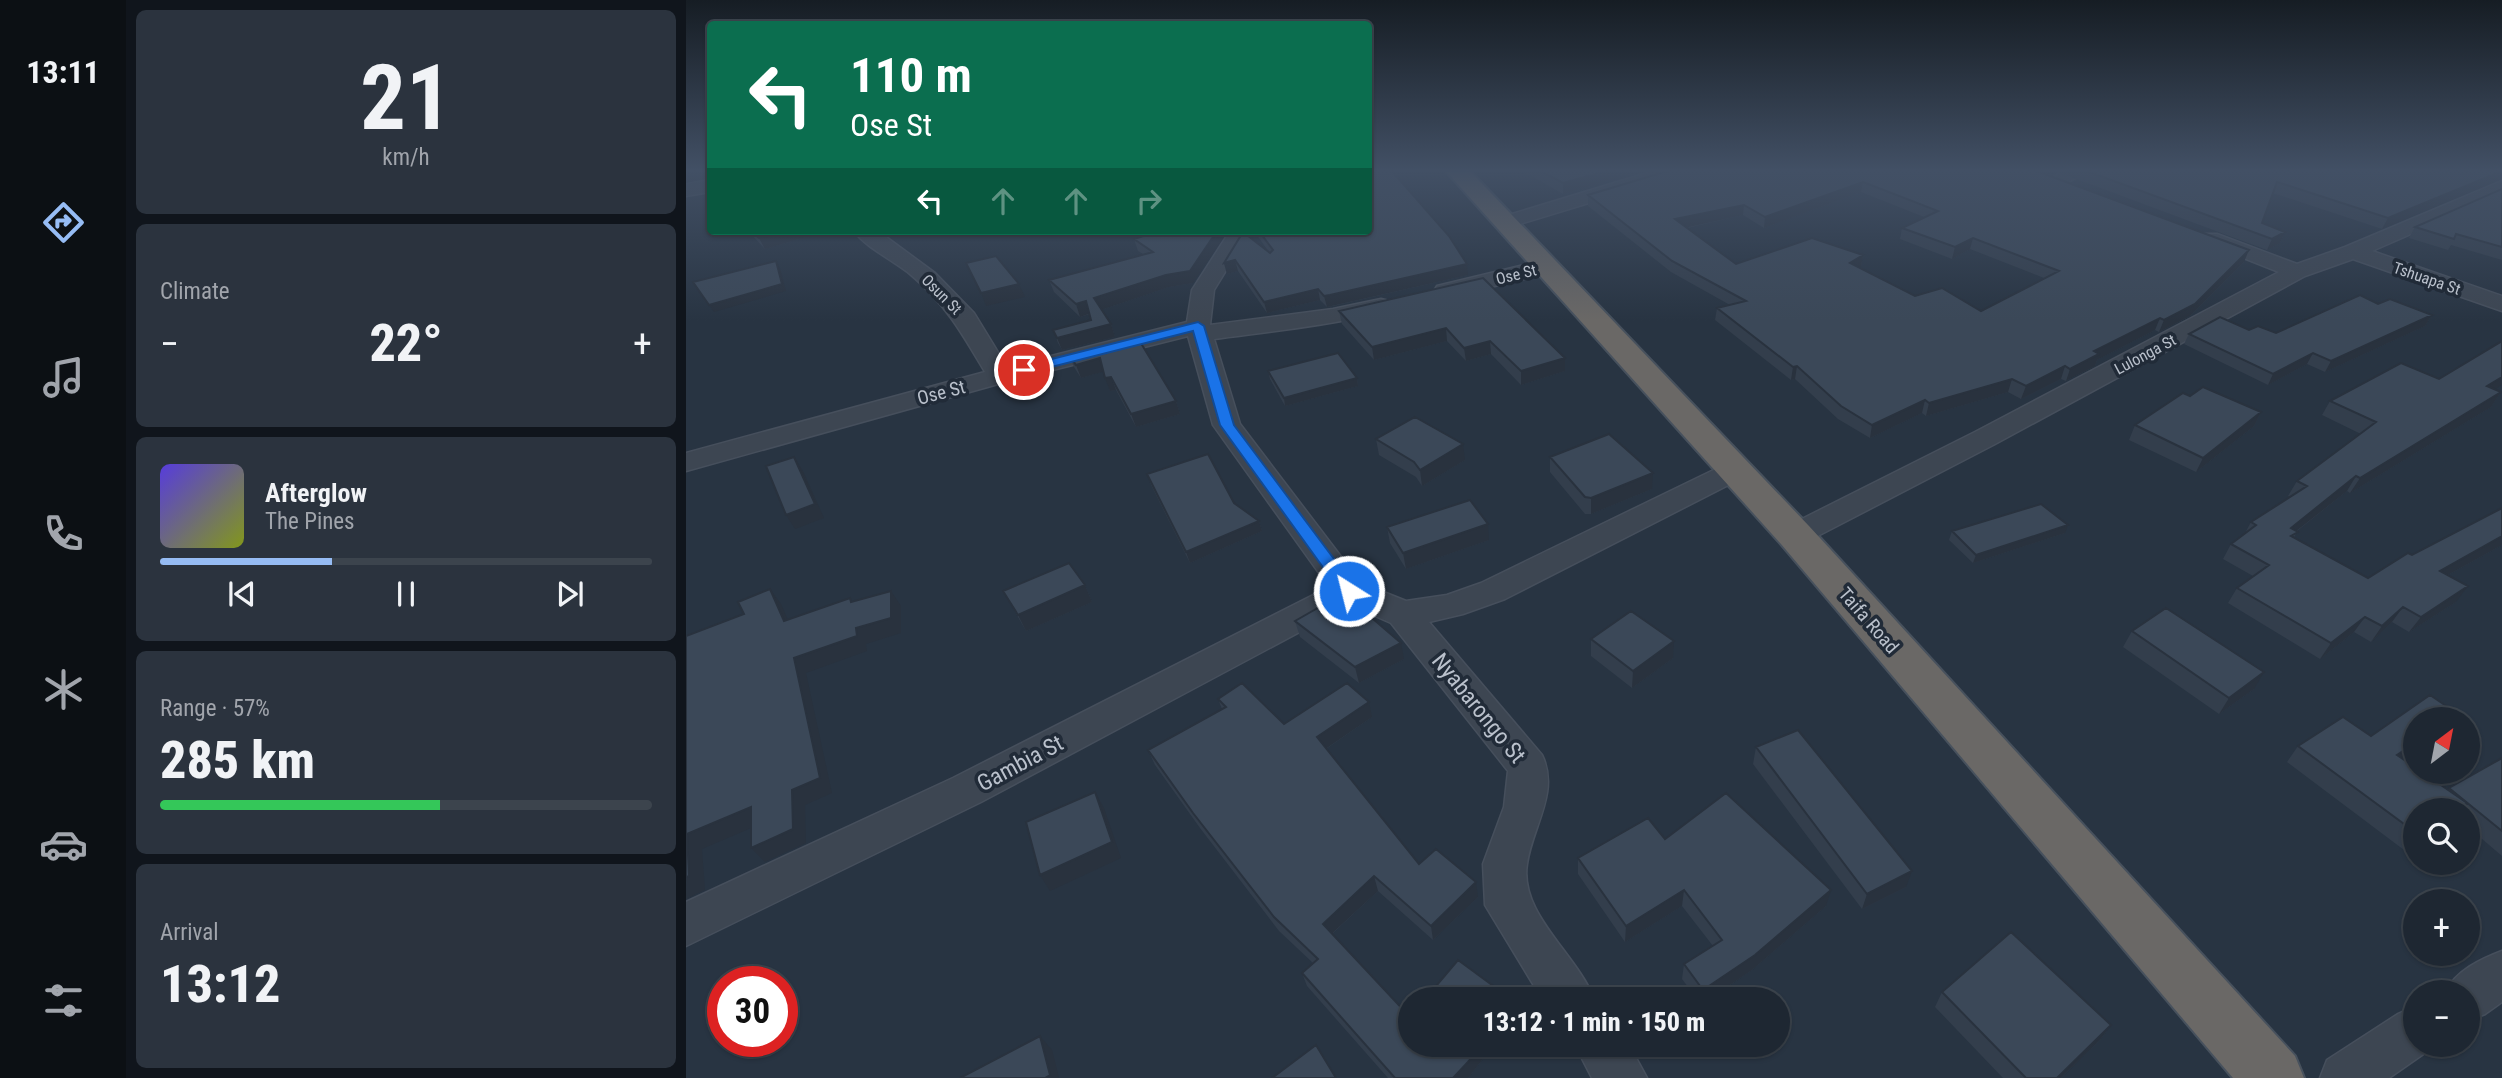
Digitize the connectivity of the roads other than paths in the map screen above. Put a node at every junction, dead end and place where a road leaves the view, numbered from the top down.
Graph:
1 (1512, 220) edge
2 (2416, 220) edge
3 (1506, 222) joint
4 (2197, 233) edge
5 (870, 235) edge
6 (1237, 235) edge
7 (2353, 252) junction
8 (1545, 267) junction
9 (2297, 271) junction
10 (1425, 295) edge
11 (1399, 302) edge
12 (2502, 304) edge
13 (1198, 330) junction
14 (1000, 376) junction
15 (686, 462) edge
16 (1736, 470) junction
17 (1795, 535) junction
18 (1349, 591) junction
19 (1402, 614) junction
20 (686, 925) edge
21 (2502, 974) edge
22 (1562, 987) edge
23 (2480, 989) edge
24 (2403, 1039) edge
25 (1608, 1057) edge
26 (1622, 1078) edge
27 (2273, 1078) edge
28 (2344, 1078) edge

1 - 3 street
2 - 7 street, Lulonga St
3 - 8 highway, Taifa Road
4 - 9 street
5 - 14 street, Osun St
6 - 13 street
7 - 9 street, Lulonga St
7 - 12 street, Tshuapa St
8 - 10 street, Ose St
8 - 16 highway, Taifa Road
9 - 17 street, Lulonga St
11 - 13 street, Ose St
13 - 14 street, Ose St
13 - 18 street
14 - 15 street, Ose St
16 - 17 highway, Taifa Road
16 - 19 street
17 - 27 highway, Taifa Road
18 - 19 street, Nyabarongo St
18 - 20 street, Gambia St
19 - 22 street, Nyabarongo St
21 - 23 street
24 - 28 street
25 - 26 street

